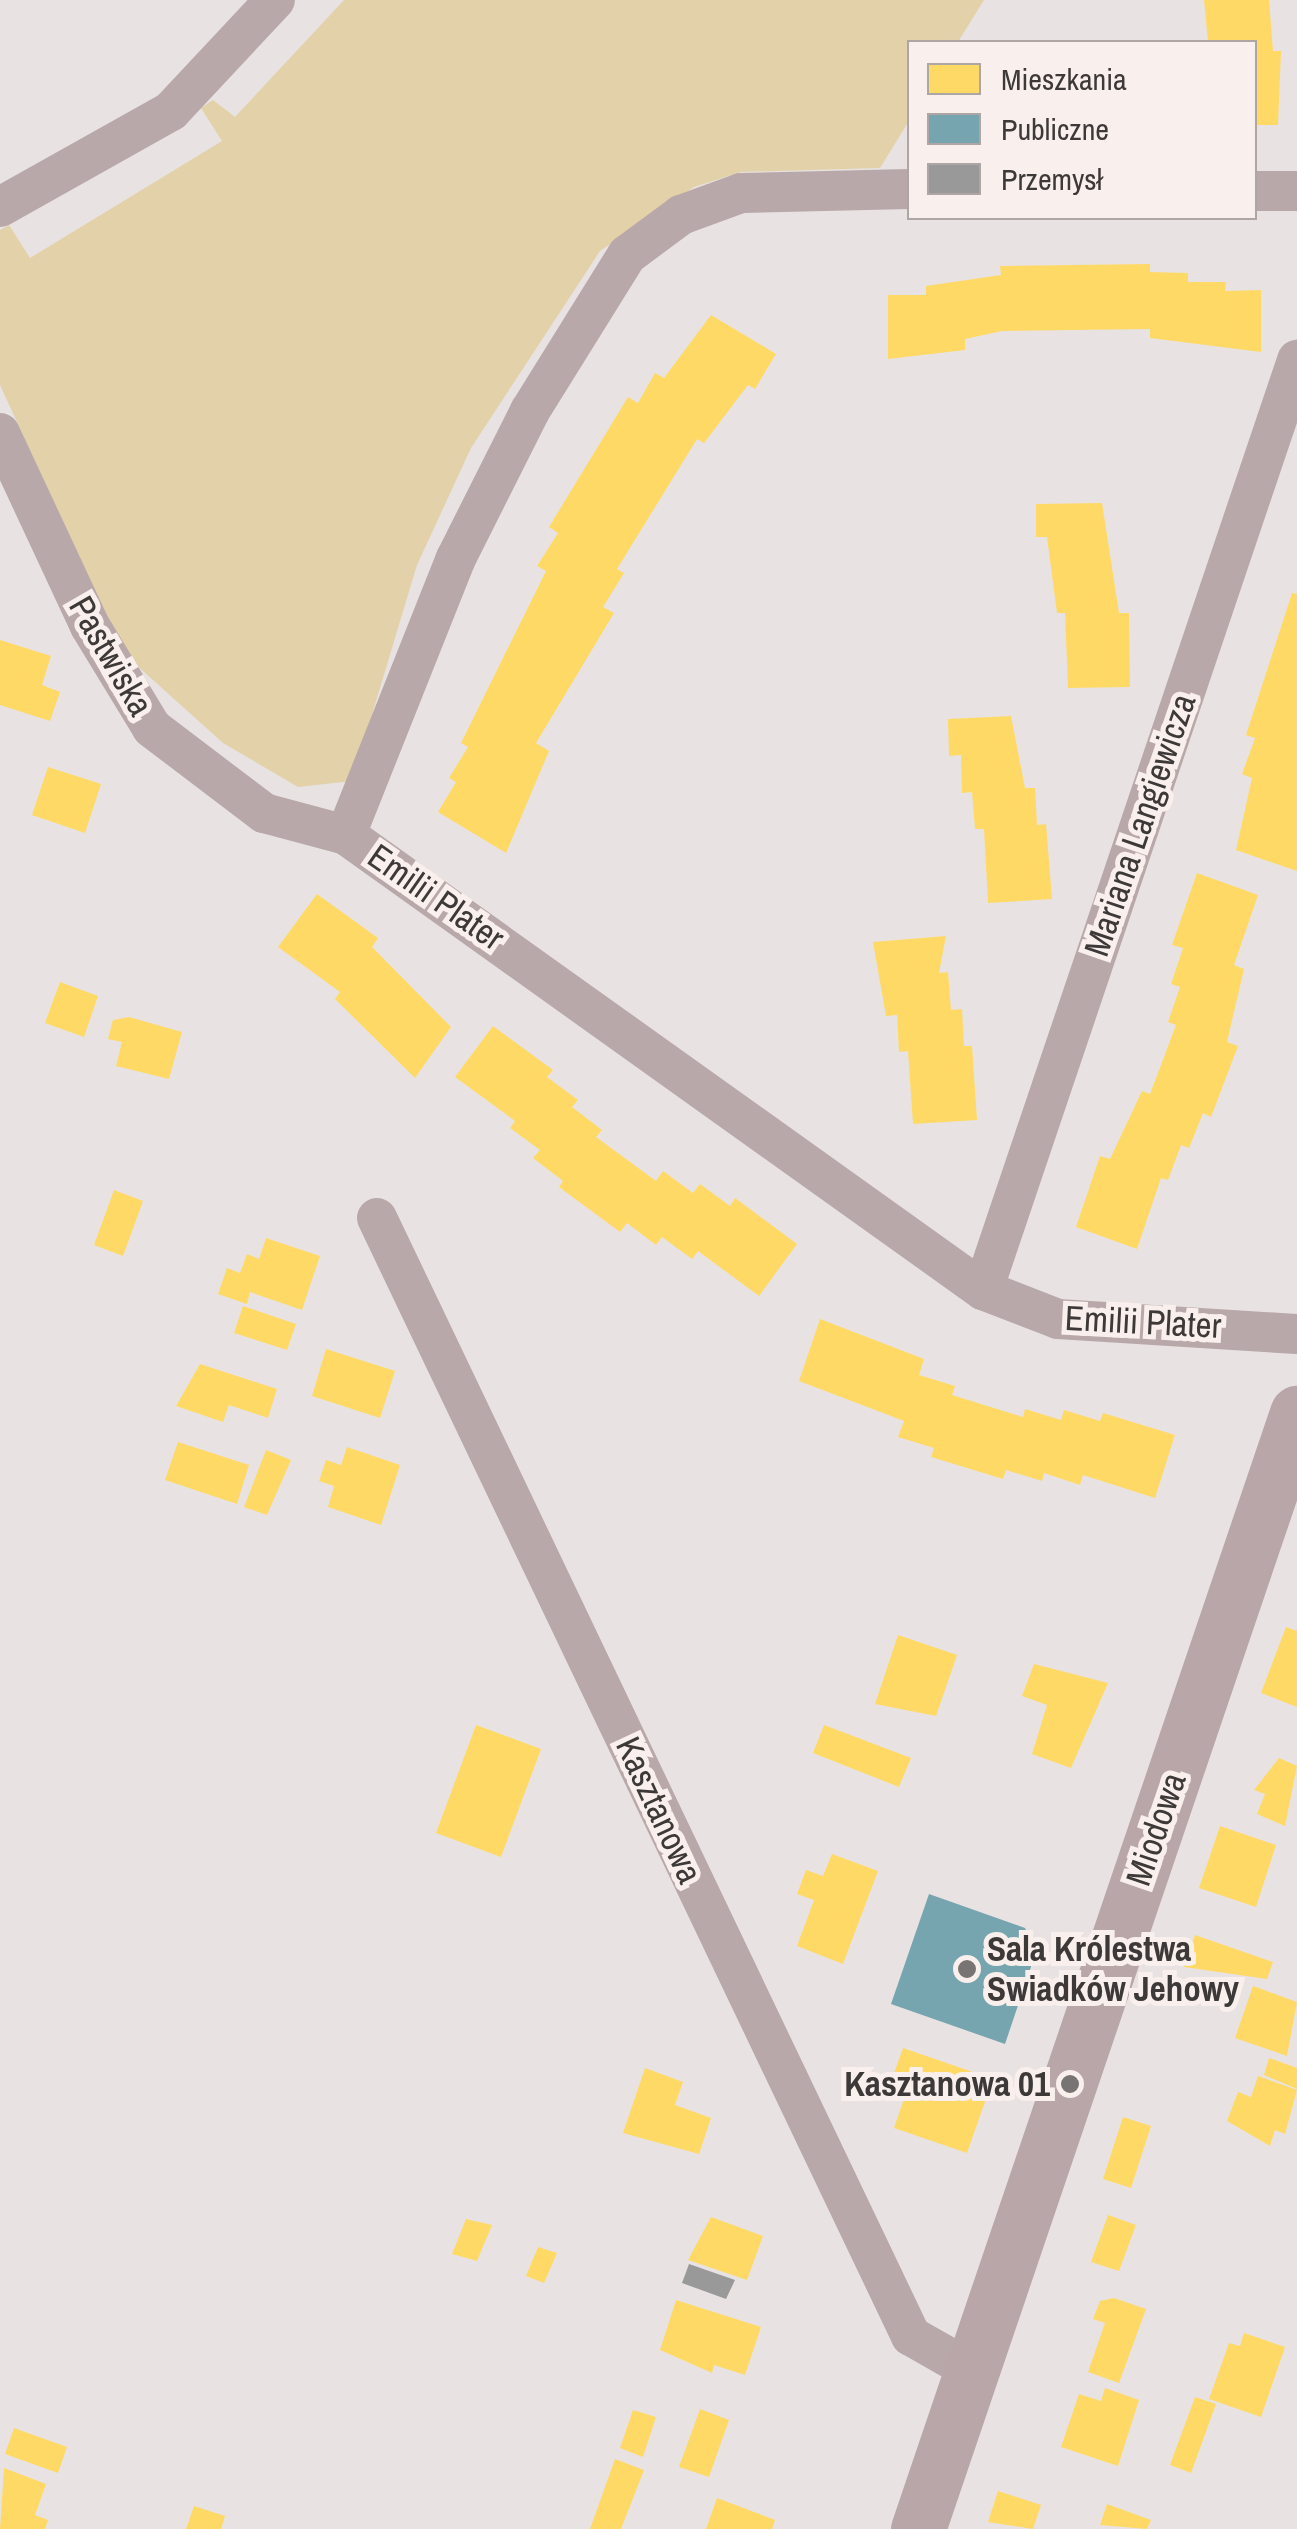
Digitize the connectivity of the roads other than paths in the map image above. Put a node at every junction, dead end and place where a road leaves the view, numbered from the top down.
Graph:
1 (275, 0) edge
2 (907, 189) edge
3 (1257, 191) edge
4 (1297, 191) edge
5 (0, 206) edge
6 (1297, 360) edge
7 (0, 433) edge
8 (346, 835) junction
9 (377, 1218) dead end
10 (983, 1290) junction
11 (1297, 1334) edge
12 (1297, 1414) edge
13 (974, 2372) junction
14 (918, 2529) edge

1 - 5 street
2 - 8 street, Emilii Plater
3 - 4 street
6 - 10 street, Mariana Langiewicza
7 - 8 street, Pastwiska
8 - 10 street, Emilii Plater
9 - 13 street, Kasztanowa
10 - 11 street, Emilii Plater
12 - 13 street, Miodowa
13 - 14 street, Miodowa

